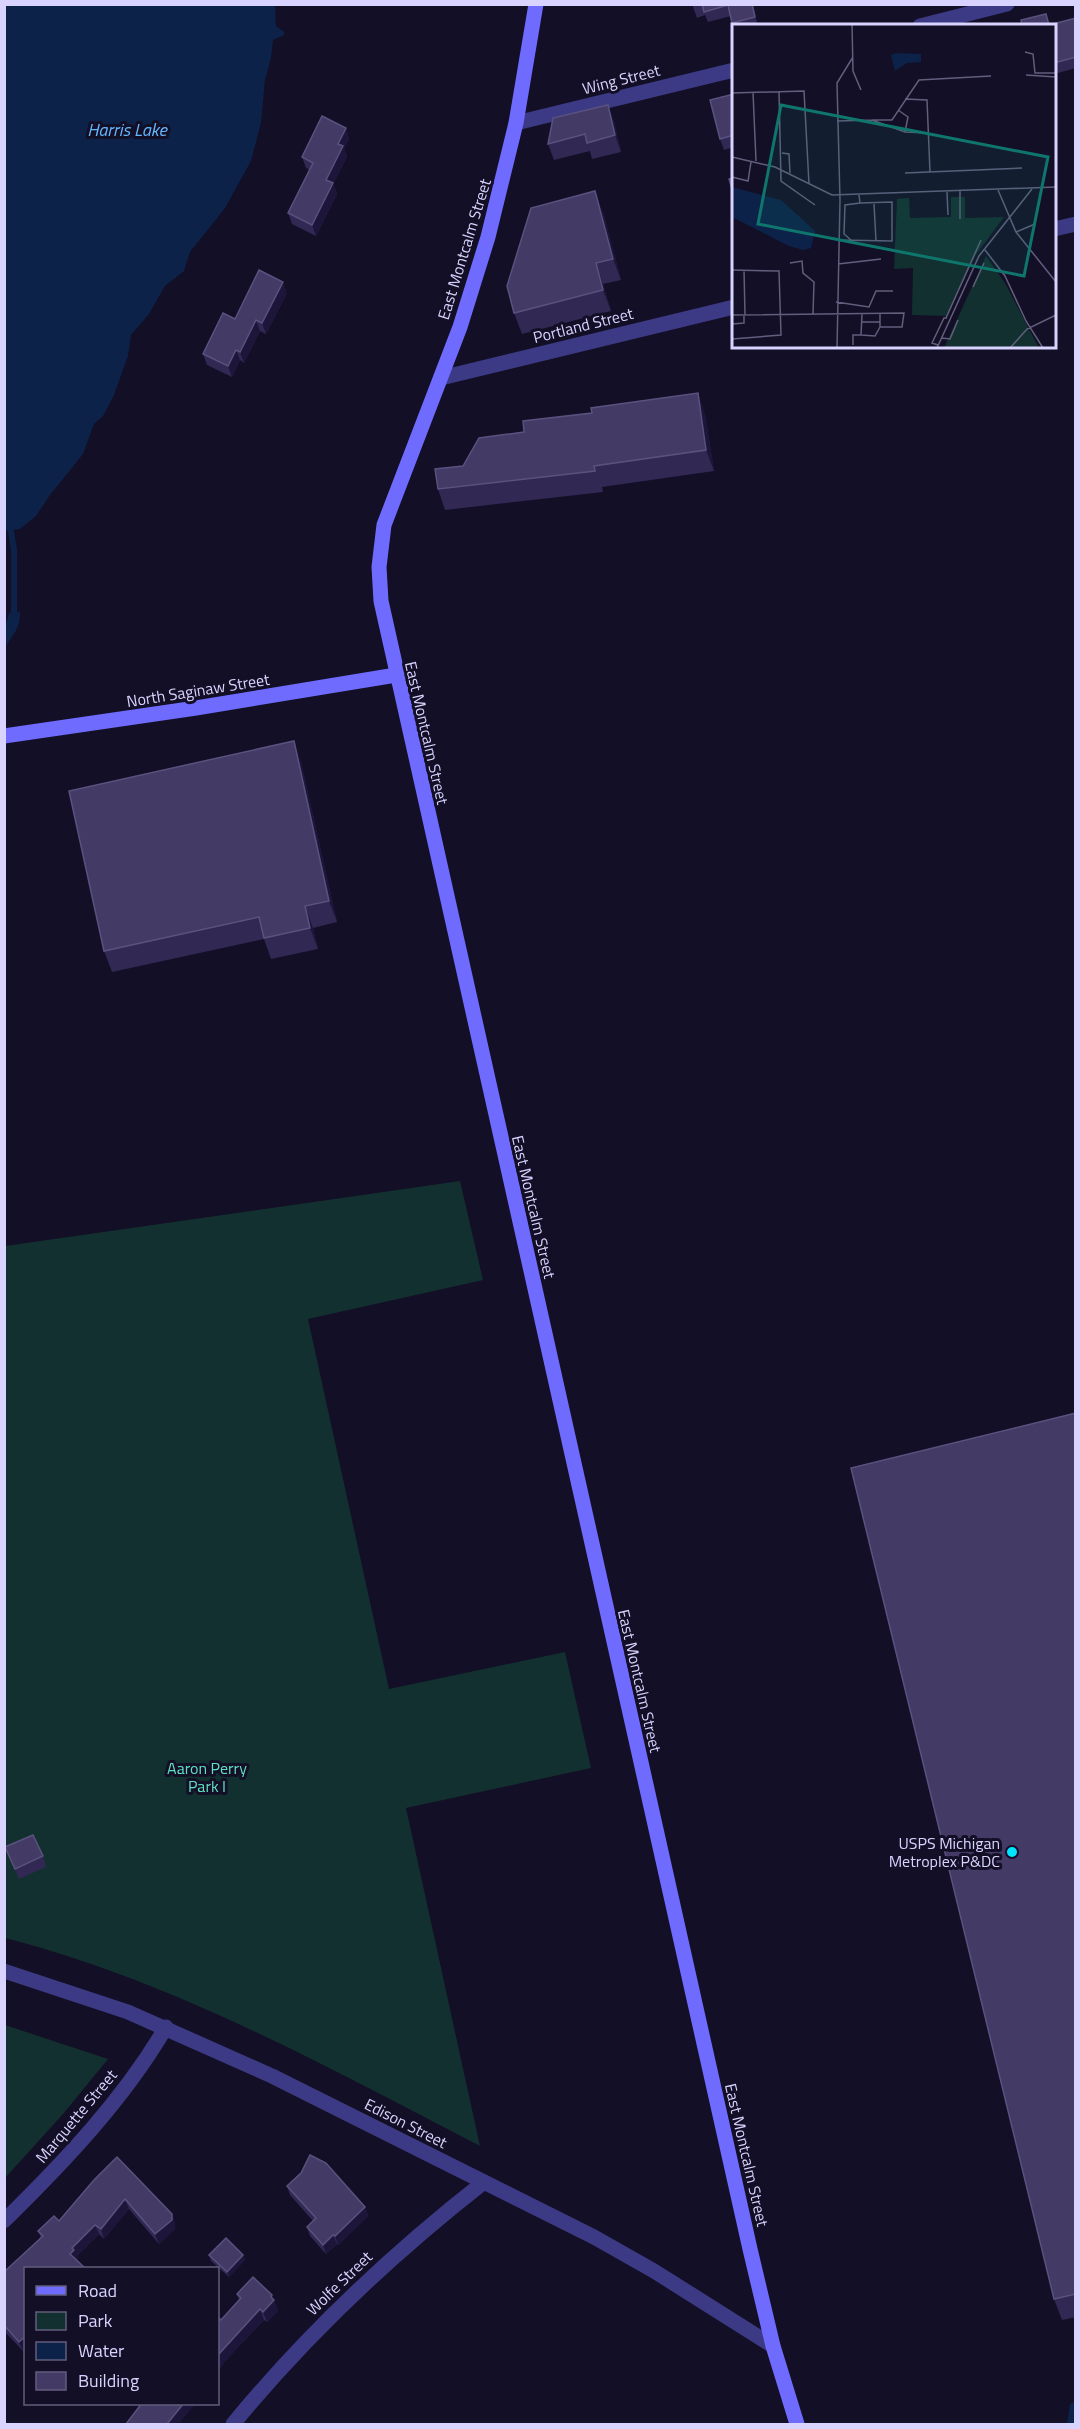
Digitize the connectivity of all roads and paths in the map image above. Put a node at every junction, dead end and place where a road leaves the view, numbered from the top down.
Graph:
1 (536, 4) edge
2 (1007, 4) edge
3 (928, 24) edge
4 (732, 70) edge
5 (516, 123) junction
6 (1076, 224) edge
7 (1056, 229) edge
8 (732, 307) edge
9 (441, 378) junction
10 (396, 675) junction
11 (4, 736) edge
12 (4, 1971) edge
13 (166, 2027) junction
14 (484, 2182) junction
15 (4, 2221) edge
16 (773, 2346) junction
17 (233, 2424) edge
18 (797, 2424) edge

1 - 5 main road, East Montcalm Street
2 - 3 street
4 - 5 street, Wing Street
5 - 9 main road, East Montcalm Street
6 - 7 street
8 - 9 street, Portland Street
9 - 10 main road, East Montcalm Street
10 - 11 main road, North Saginaw Street
10 - 16 main road, East Montcalm Street
12 - 13 street, Edison Street
13 - 14 street, Edison Street
13 - 15 street, Marquette Street
14 - 16 street, Edison Street
14 - 17 street, Wolfe Street
16 - 18 main road, East Montcalm Street

